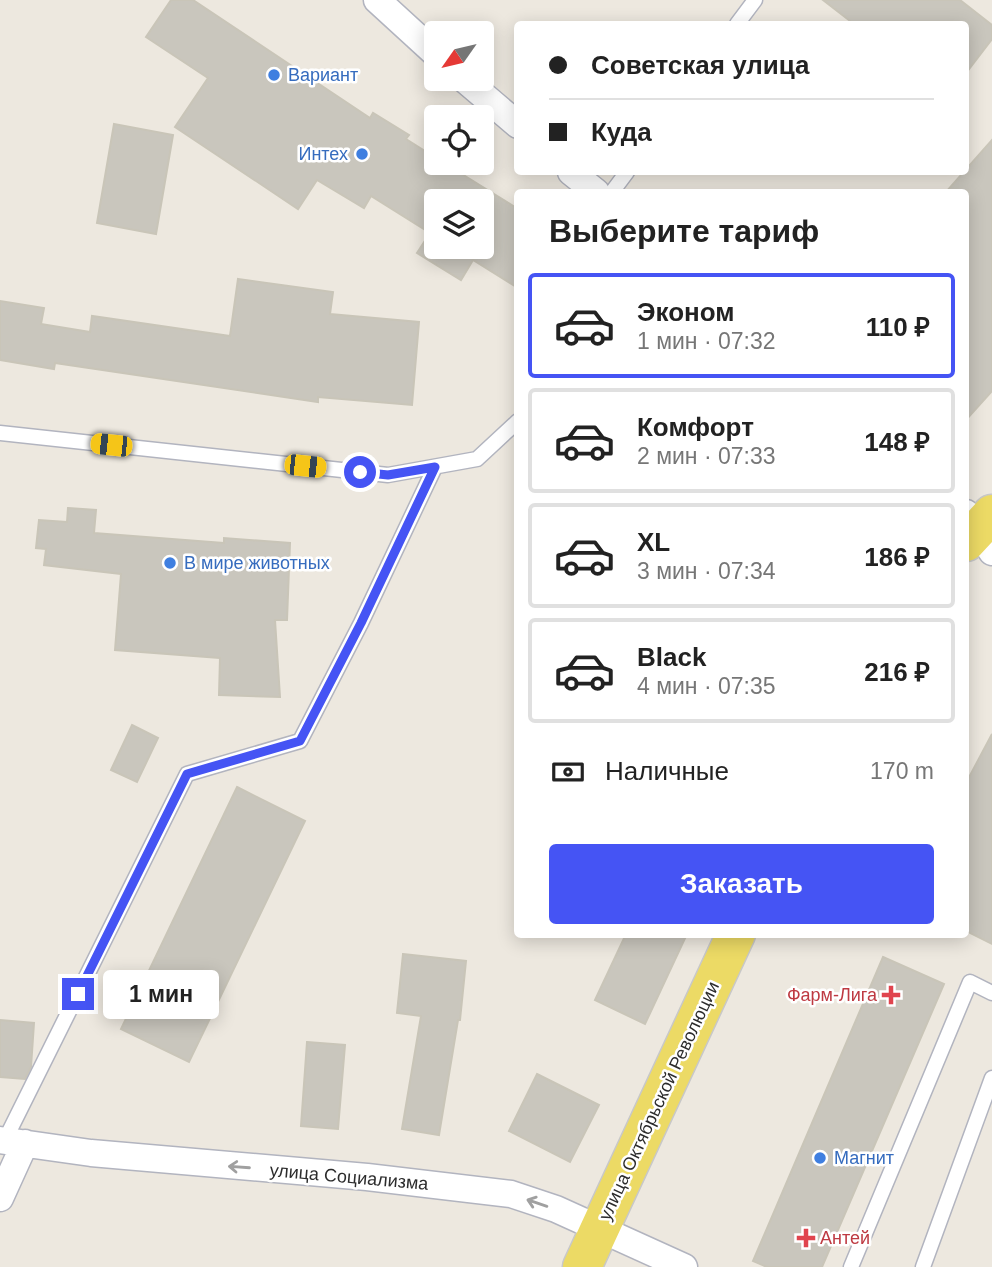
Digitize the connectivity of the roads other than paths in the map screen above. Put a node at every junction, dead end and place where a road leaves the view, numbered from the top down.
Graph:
1 (377, 0) edge
2 (755, 0) edge
3 (739, 21) edge
4 (424, 43) edge
5 (478, 91) edge
6 (514, 122) edge
7 (575, 175) edge
8 (592, 189) edge
9 (514, 425) edge
10 (0, 433) edge
11 (435, 467) junction
12 (734, 938) edge
13 (992, 993) edge
14 (992, 1078) edge
15 (10, 1141) edge
16 (0, 1198) edge
17 (600, 1228) junction
18 (582, 1267) edge
19 (684, 1267) edge
20 (851, 1267) edge
21 (923, 1267) edge

1 - 4 street
2 - 3 lane
5 - 6 street
7 - 8 street
9 - 11 lane
10 - 11 lane
11 - 15 lane
12 - 17 main road, улица Октябрьской Революции
13 - 20 lane
14 - 21 lane
15 - 16 street
17 -> 15 street, улица Социализма
17 - 18 main road, улица Октябрьской Революции
17 - 19 street, улица Социализма

